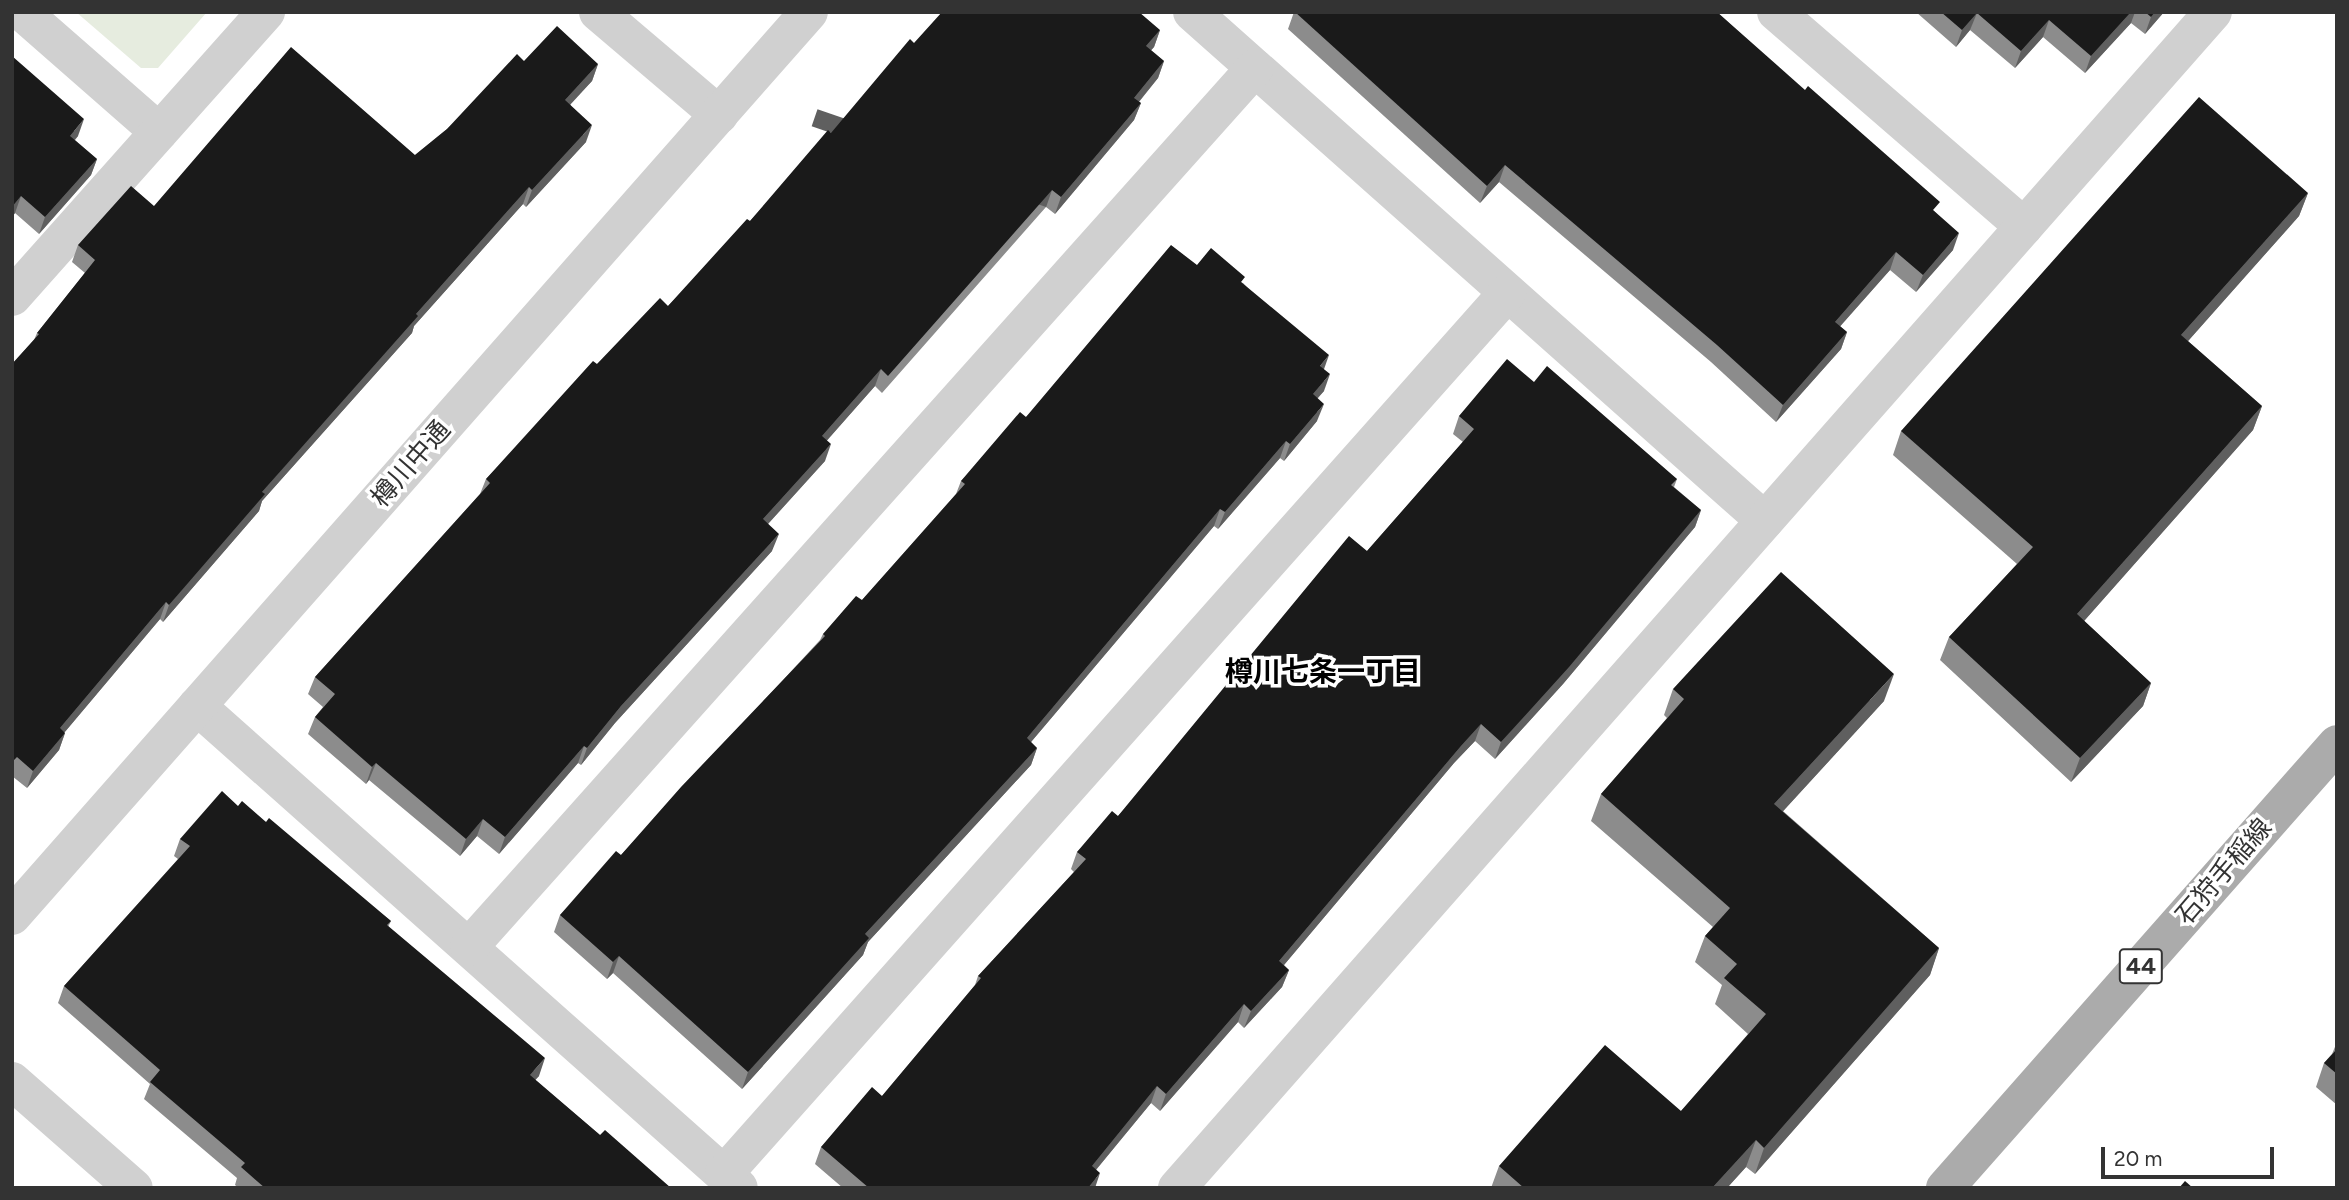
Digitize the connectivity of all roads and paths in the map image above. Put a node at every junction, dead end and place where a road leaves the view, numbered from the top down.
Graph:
1 (22, 12) edge
2 (266, 12) edge
3 (598, 12) edge
4 (809, 12) edge
5 (1192, 12) edge
6 (1776, 12) edge
7 (2213, 12) edge
8 (1255, 68) junction
9 (719, 115) junction
10 (159, 132) junction
11 (2024, 227) junction
12 (1507, 293) junction
13 (12, 297) edge
14 (1765, 521) junction
15 (197, 706) junction
16 (2337, 744) edge
17 (12, 916) edge
18 (468, 947) junction
19 (12, 1082) edge
20 (731, 1181) edge
21 (134, 1188) edge
22 (1177, 1188) edge
23 (1945, 1188) edge

1 - 10 street
2 - 10 street
3 - 9 street
4 - 9 street, 樽川中通
5 - 8 street
6 - 11 street
7 - 11 street
8 - 12 street
8 - 18 street
9 - 15 street, 樽川中通
10 - 13 street
11 - 14 street
12 - 14 street
12 - 20 street
14 - 22 street
15 - 17 street, 樽川中通
15 - 18 street
16 - 23 main road, 石狩手稲線 / 44
18 - 20 street
19 - 21 street

